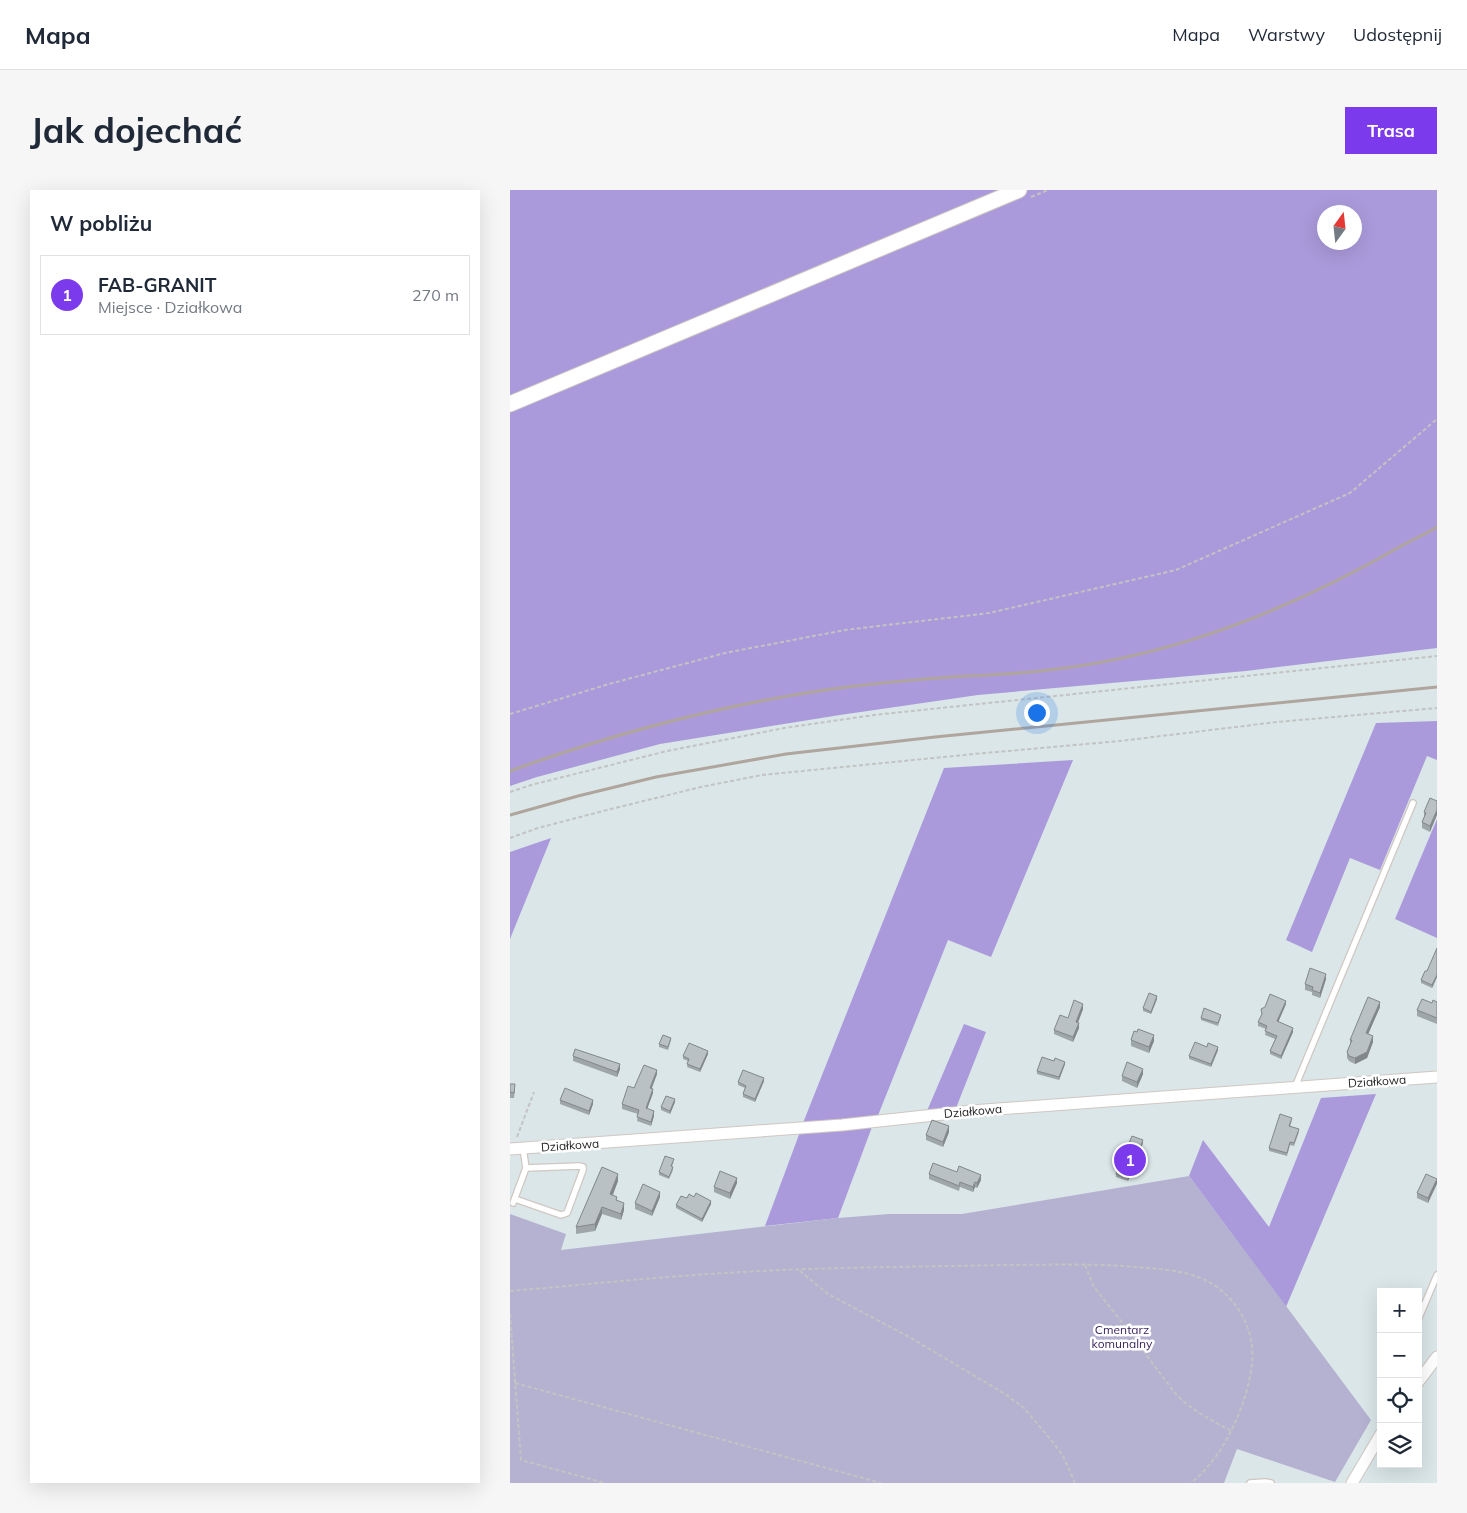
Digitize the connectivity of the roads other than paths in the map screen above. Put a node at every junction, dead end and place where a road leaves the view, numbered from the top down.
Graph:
1 (1019, 190) edge
2 (510, 404) edge
3 (1413, 803) dead end
4 (1437, 1077) edge
5 (1295, 1088) junction
6 (515, 1149) edge
7 (526, 1168) junction
8 (1437, 1275) edge
9 (1422, 1311) edge
10 (1437, 1357) edge
11 (1421, 1378) edge
12 (1377, 1441) edge
13 (1250, 1483) edge
14 (1271, 1483) edge
15 (1352, 1483) edge

1 - 2 street
3 - 5 lane
4 - 5 street, Działkowa
5 - 6 street, Działkowa
6 - 7 lane
7 - 7 lane
8 - 9 lane
10 - 11 street
12 - 15 street
13 - 14 lane

